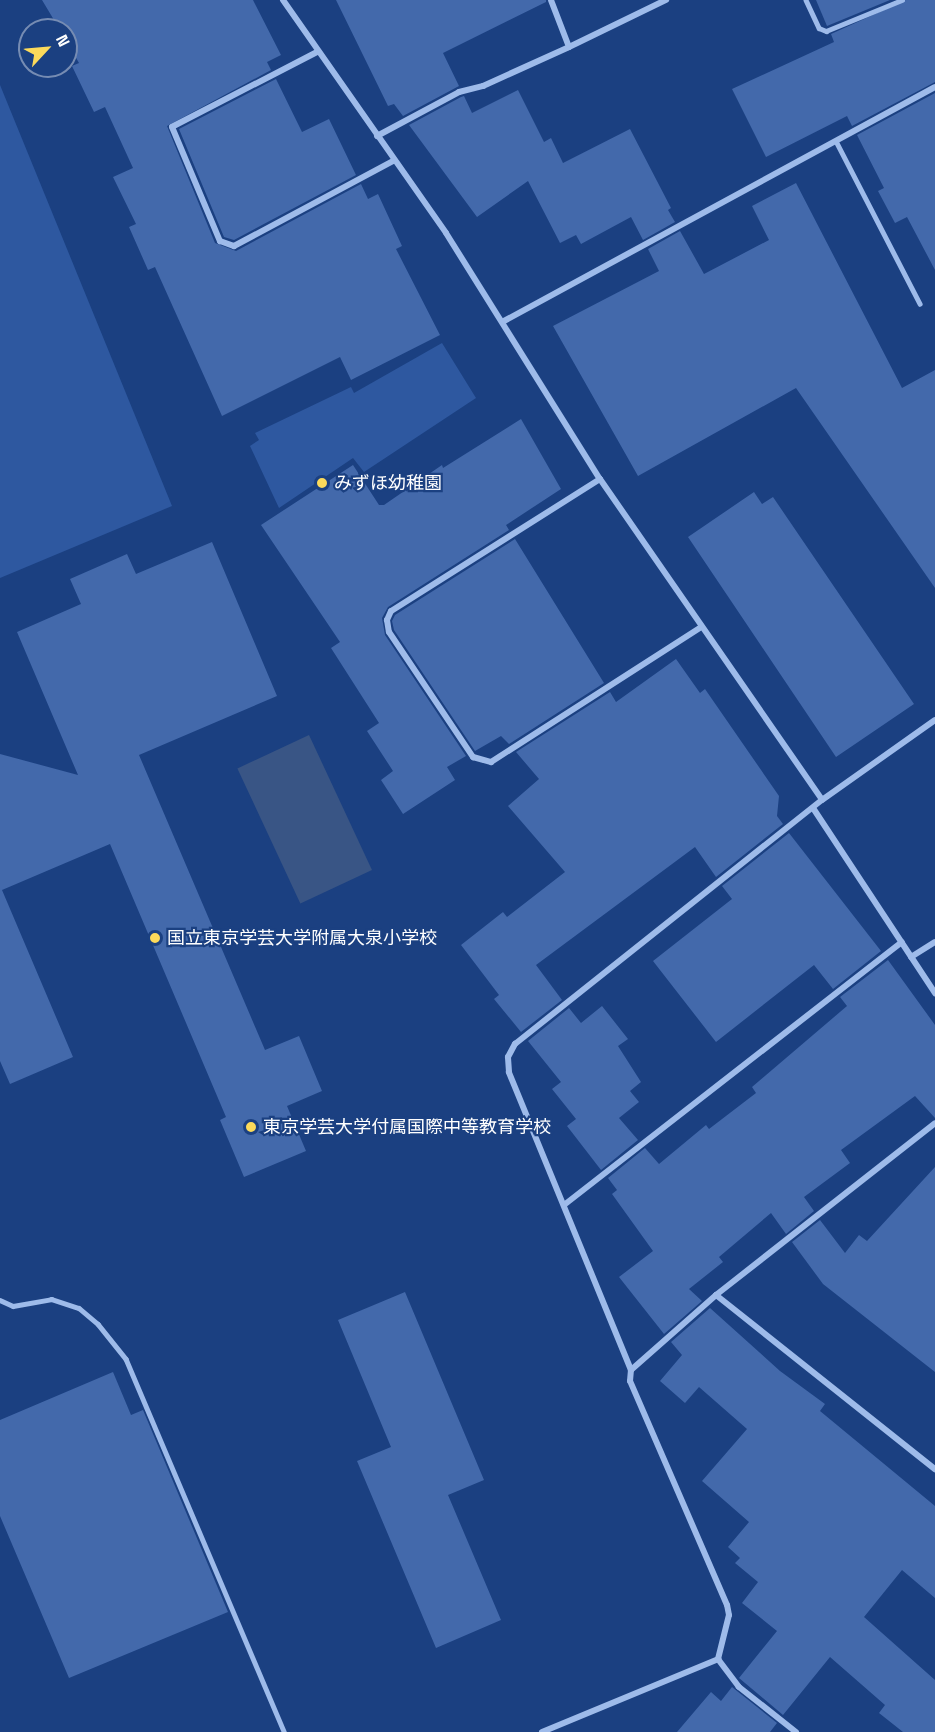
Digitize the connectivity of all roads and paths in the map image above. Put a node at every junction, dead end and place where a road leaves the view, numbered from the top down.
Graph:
1 (283, 0) edge
2 (551, 0) edge
3 (666, 0) edge
4 (806, 0) edge
5 (902, 0) edge
6 (569, 47) junction
7 (317, 52) junction
8 (935, 87) edge
9 (377, 136) junction
10 (836, 141) junction
11 (393, 161) junction
12 (920, 304) dead end
13 (504, 321) junction
14 (600, 479) junction
15 (700, 628) junction
16 (935, 720) edge
17 (822, 800) junction
18 (813, 808) junction
19 (902, 942) junction
20 (935, 942) edge
21 (911, 957) junction
22 (935, 993) edge
23 (935, 1123) edge
24 (564, 1205) junction
25 (717, 1295) junction
26 (0, 1300) edge
27 (631, 1370) junction
28 (935, 1469) edge
29 (718, 1659) junction
30 (284, 1732) edge
31 (542, 1732) edge
32 (796, 1732) edge

1 - 7 street
2 - 6 street
3 - 6 street
4 - 5 lane
6 - 9 street
7 - 9 street
7 - 11 street
8 - 10 street
9 - 11 street
10 - 12 lane
10 - 13 street
11 - 13 street
13 - 14 street
14 - 15 street
14 - 15 street
15 - 17 street
16 - 17 street
17 - 18 street
18 - 19 street
18 - 24 street
19 - 21 street
19 - 24 street
20 - 21 street
21 - 22 street
23 - 25 street
24 - 27 street
25 - 27 street
25 - 28 street
26 - 30 lane
27 - 29 street
29 - 31 street
29 - 32 street

